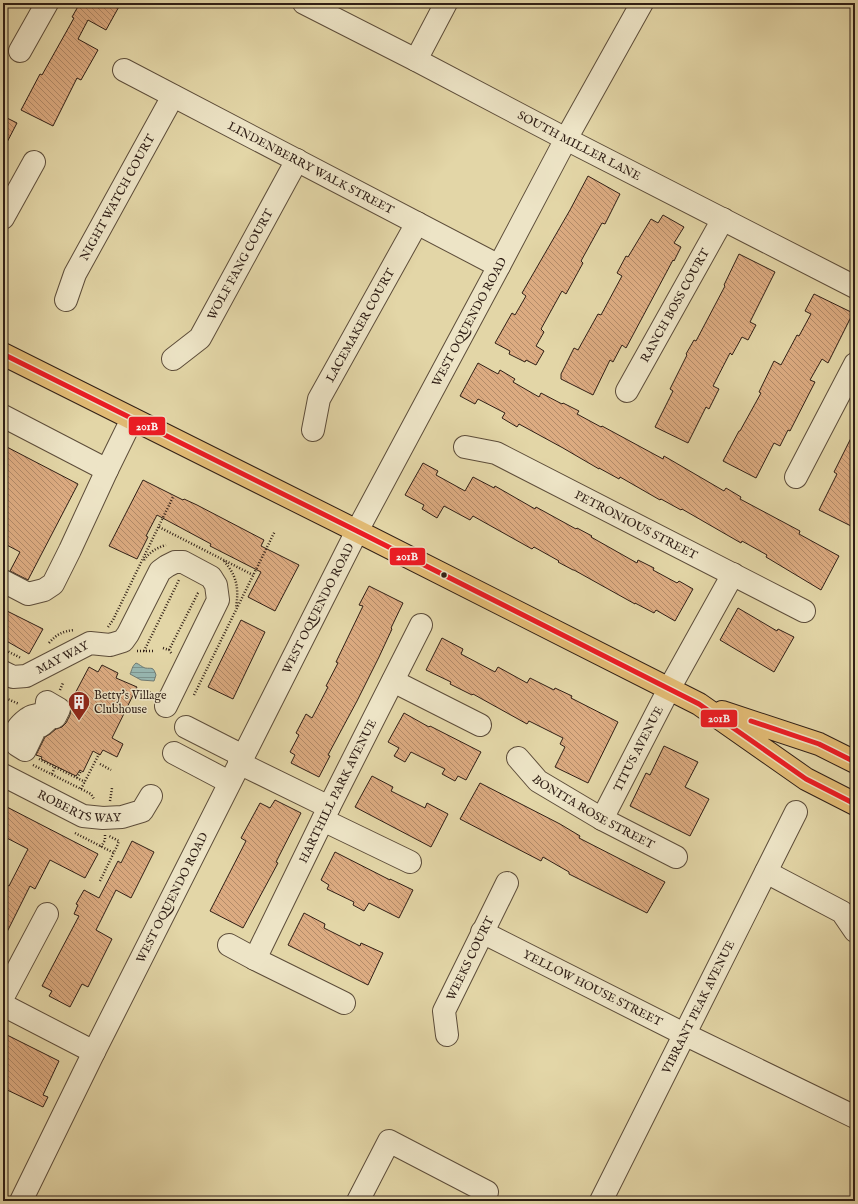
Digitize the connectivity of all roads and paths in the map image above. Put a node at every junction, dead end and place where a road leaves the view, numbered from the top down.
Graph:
1 (47, 3) edge
2 (304, 3) edge
3 (446, 3) edge
4 (642, 3) edge
5 (20, 51) dead end
6 (416, 60) junction
7 (124, 70) dead end
8 (173, 96) junction
9 (566, 139) junction
10 (297, 160) junction
11 (34, 162) dead end
12 (10, 190) edge
13 (3, 218) edge
14 (723, 219) junction
15 (417, 223) junction
16 (499, 266) junction
17 (855, 287) edge
18 (66, 300) dead end
19 (3, 354) edge
20 (173, 359) dead end
21 (855, 364) edge
22 (627, 391) dead end
23 (3, 416) edge
24 (132, 419) junction
25 (313, 430) dead end
26 (465, 447) dead end
27 (107, 470) junction
28 (796, 477) dead end
29 (173, 498) dead end
30 (159, 527) junction
31 (276, 531) dead end
32 (357, 531) junction
33 (177, 569) junction
34 (733, 574) junction
35 (254, 575) junction
36 (3, 581) edge
37 (207, 589) junction
38 (804, 611) dead end
39 (422, 625) dead end
40 (106, 631) dead end
41 (169, 650) dead end
42 (144, 651) dead end
43 (3, 672) edge
44 (393, 681) junction
45 (669, 689) junction
46 (135, 692) dead end
47 (194, 695) dead end
48 (3, 697) edge
49 (162, 699) joint
50 (699, 704) junction
51 (23, 705) dead end
52 (480, 725) dead end
53 (186, 727) dead end
54 (174, 753) dead end
55 (99, 754) dead end
56 (518, 758) dead end
57 (39, 759) dead end
58 (855, 762) edge
59 (31, 764) dead end
60 (100, 764) dead end
61 (55, 767) junction
62 (237, 767) junction
63 (111, 770) dead end
64 (81, 771) dead end
65 (52, 774) junction
66 (3, 775) edge
67 (77, 778) junction
68 (85, 782) junction
69 (112, 788) dead end
70 (81, 790) junction
71 (150, 796) dead end
72 (110, 801) dead end
73 (98, 804) dead end
74 (855, 804) edge
75 (796, 812) dead end
76 (326, 813) junction
77 (602, 818) junction
78 (105, 835) dead end
79 (676, 857) dead end
80 (410, 862) dead end
81 (766, 872) junction
82 (100, 881) dead end
83 (507, 883) dead end
84 (47, 914) dead end
85 (855, 931) edge
86 (482, 932) junction
87 (228, 945) dead end
88 (255, 959) junction
89 (3, 997) edge
90 (344, 1003) dead end
91 (3, 1005) edge
92 (684, 1034) junction
93 (447, 1035) dead end
94 (94, 1052) junction
95 (855, 1117) edge
96 (487, 1192) dead end
97 (21, 1201) edge
98 (358, 1201) edge
99 (600, 1201) edge

1 - 5 street
2 - 6 street, SOUTH MILLER LANE
3 - 6 street
4 - 9 street, WEST OQUENDO ROAD
6 - 9 street, SOUTH MILLER LANE
7 - 8 street, LINDENBERRY WALK STREET
8 - 10 street, LINDENBERRY WALK STREET
8 - 18 street, NIGHT WATCH COURT
9 - 14 street, SOUTH MILLER LANE
9 - 16 street, WEST OQUENDO ROAD
10 - 15 street, LINDENBERRY WALK STREET
10 - 20 street, WOLF FANG COURT
11 - 12 street
12 - 13 street
14 - 17 street, SOUTH MILLER LANE
14 - 22 street, RANCH BOSS COURT
15 - 16 street, LINDENBERRY WALK STREET
15 - 25 street, LACEMAKER COURT
16 - 32 street, WEST OQUENDO ROAD
19 - 24 main road
21 - 28 street
23 - 27 street
24 - 27 street
24 - 32 main road
26 - 34 street, PETRONIOUS STREET
27 - 36 street
29 - 30 path
30 - 35 path
30 - 40 path
31 - 35 path
32 - 45 main road
32 - 62 street, WEST OQUENDO ROAD
33 - 37 street
33 - 42 path
33 - 43 street, MAY WAY
34 - 38 street, PETRONIOUS STREET
34 - 45 street, TITUS AVENUE
35 - 47 path
37 - 41 path
37 - 49 street
39 - 44 street, HARTHILL PARK AVENUE
44 - 52 street
44 - 76 street, HARTHILL PARK AVENUE
45 - 50 main road
45 - 77 street, TITUS AVENUE
46 - 49 path
48 - 51 path
50 - 58 main road
50 - 74 main road
53 - 62 street
54 - 62 street
55 - 68 path
56 - 77 street, BONITA ROSE STREET
57 - 61 path
59 - 65 path
60 - 63 path
61 - 65 path
61 - 67 path
62 - 76 street
62 - 94 street, WEST OQUENDO ROAD
64 - 67 path
65 - 70 path
66 - 71 street, ROBERTS WAY
67 - 68 path
68 - 70 path
69 - 72 path
70 - 73 path
75 - 81 street, VIBRANT PEAK AVENUE
76 - 80 street
76 - 88 street, HARTHILL PARK AVENUE
77 - 79 street, BONITA ROSE STREET
78 - 82 path
81 - 85 street
81 - 92 street, VIBRANT PEAK AVENUE
83 - 86 street, WEEKS COURT
84 - 89 street
86 - 92 street, YELLOW HOUSE STREET
86 - 93 street, WEEKS COURT
87 - 88 street
88 - 90 street
91 - 94 street
92 - 95 street, YELLOW HOUSE STREET
92 - 99 street, VIBRANT PEAK AVENUE
94 - 97 street, WEST OQUENDO ROAD
96 - 98 street

